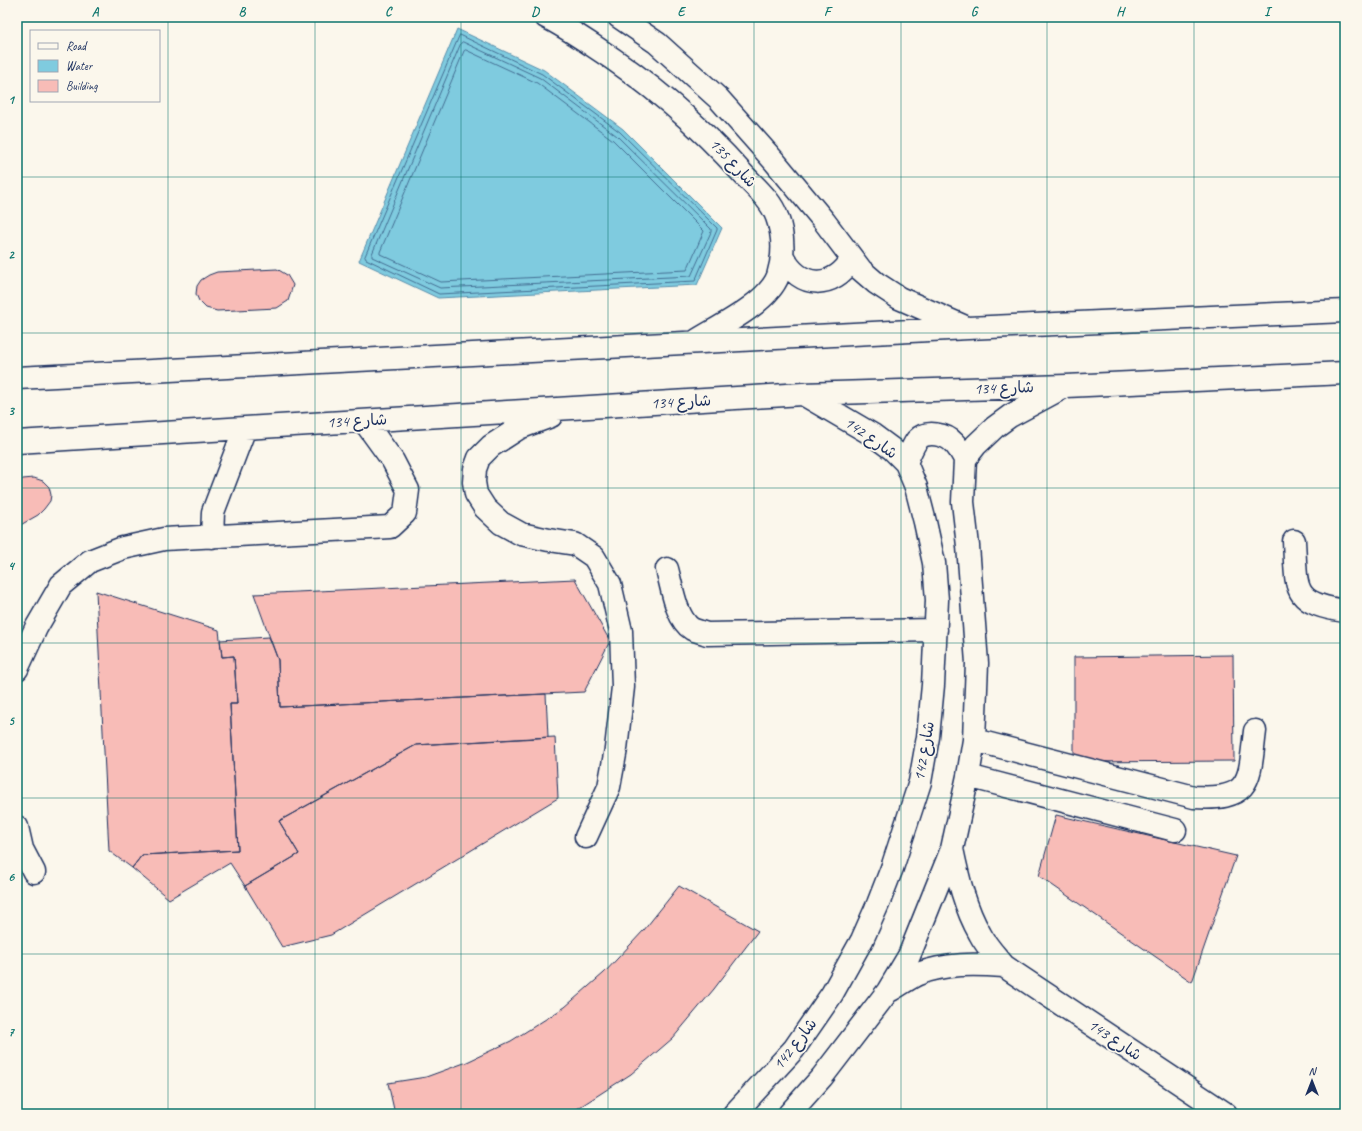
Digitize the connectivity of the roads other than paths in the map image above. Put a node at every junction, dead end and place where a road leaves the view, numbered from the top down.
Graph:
1 (546, 17) edge
2 (619, 17) edge
3 (783, 257) junction
4 (852, 260) junction
5 (1345, 311) edge
6 (968, 328) junction
7 (694, 343) junction
8 (1345, 373) edge
9 (17, 378) edge
10 (1066, 386) junction
11 (803, 394) junction
12 (570, 408) junction
13 (364, 421) junction
14 (246, 428) junction
15 (17, 442) edge
16 (965, 459) junction
17 (906, 463) junction
18 (212, 537) junction
19 (1294, 541) dead end
20 (667, 569) dead end
21 (1345, 610) edge
22 (936, 630) junction
23 (17, 670) edge
24 (1255, 730) dead end
25 (974, 740) junction
26 (968, 776) junction
27 (17, 827) edge
28 (1174, 830) dead end
29 (586, 837) dead end
30 (952, 849) junction
31 (34, 872) dead end
32 (1004, 966) junction
33 (888, 991) junction
34 (734, 1114) edge
35 (789, 1114) edge
36 (1226, 1114) edge

1 - 3 street, شارع 135
2 - 4 street, شارع 135
3 - 4 street
3 - 7 street, شارع 135
4 - 6 street, شارع 135
5 - 6 street
6 - 7 street
7 - 9 street
8 - 10 street, شارع 134
10 - 11 street, شارع 134
10 - 16 street
11 - 12 street, شارع 134
11 - 17 street, شارع 142
12 - 13 street, شارع 134
12 - 29 street
13 - 14 street, شارع 134
13 - 18 street
14 - 15 street, شارع 134
14 - 18 street
16 - 17 street
16 - 25 street
17 - 22 street, شارع 142
18 - 23 street
19 - 21 street
20 - 22 street
22 - 34 street, شارع 142
24 - 25 street
25 - 26 street
26 - 28 street
26 - 30 street
27 - 31 street
30 - 32 street, شارع 143
30 - 33 street
32 - 33 street
32 - 36 street, شارع 143
33 - 35 street

